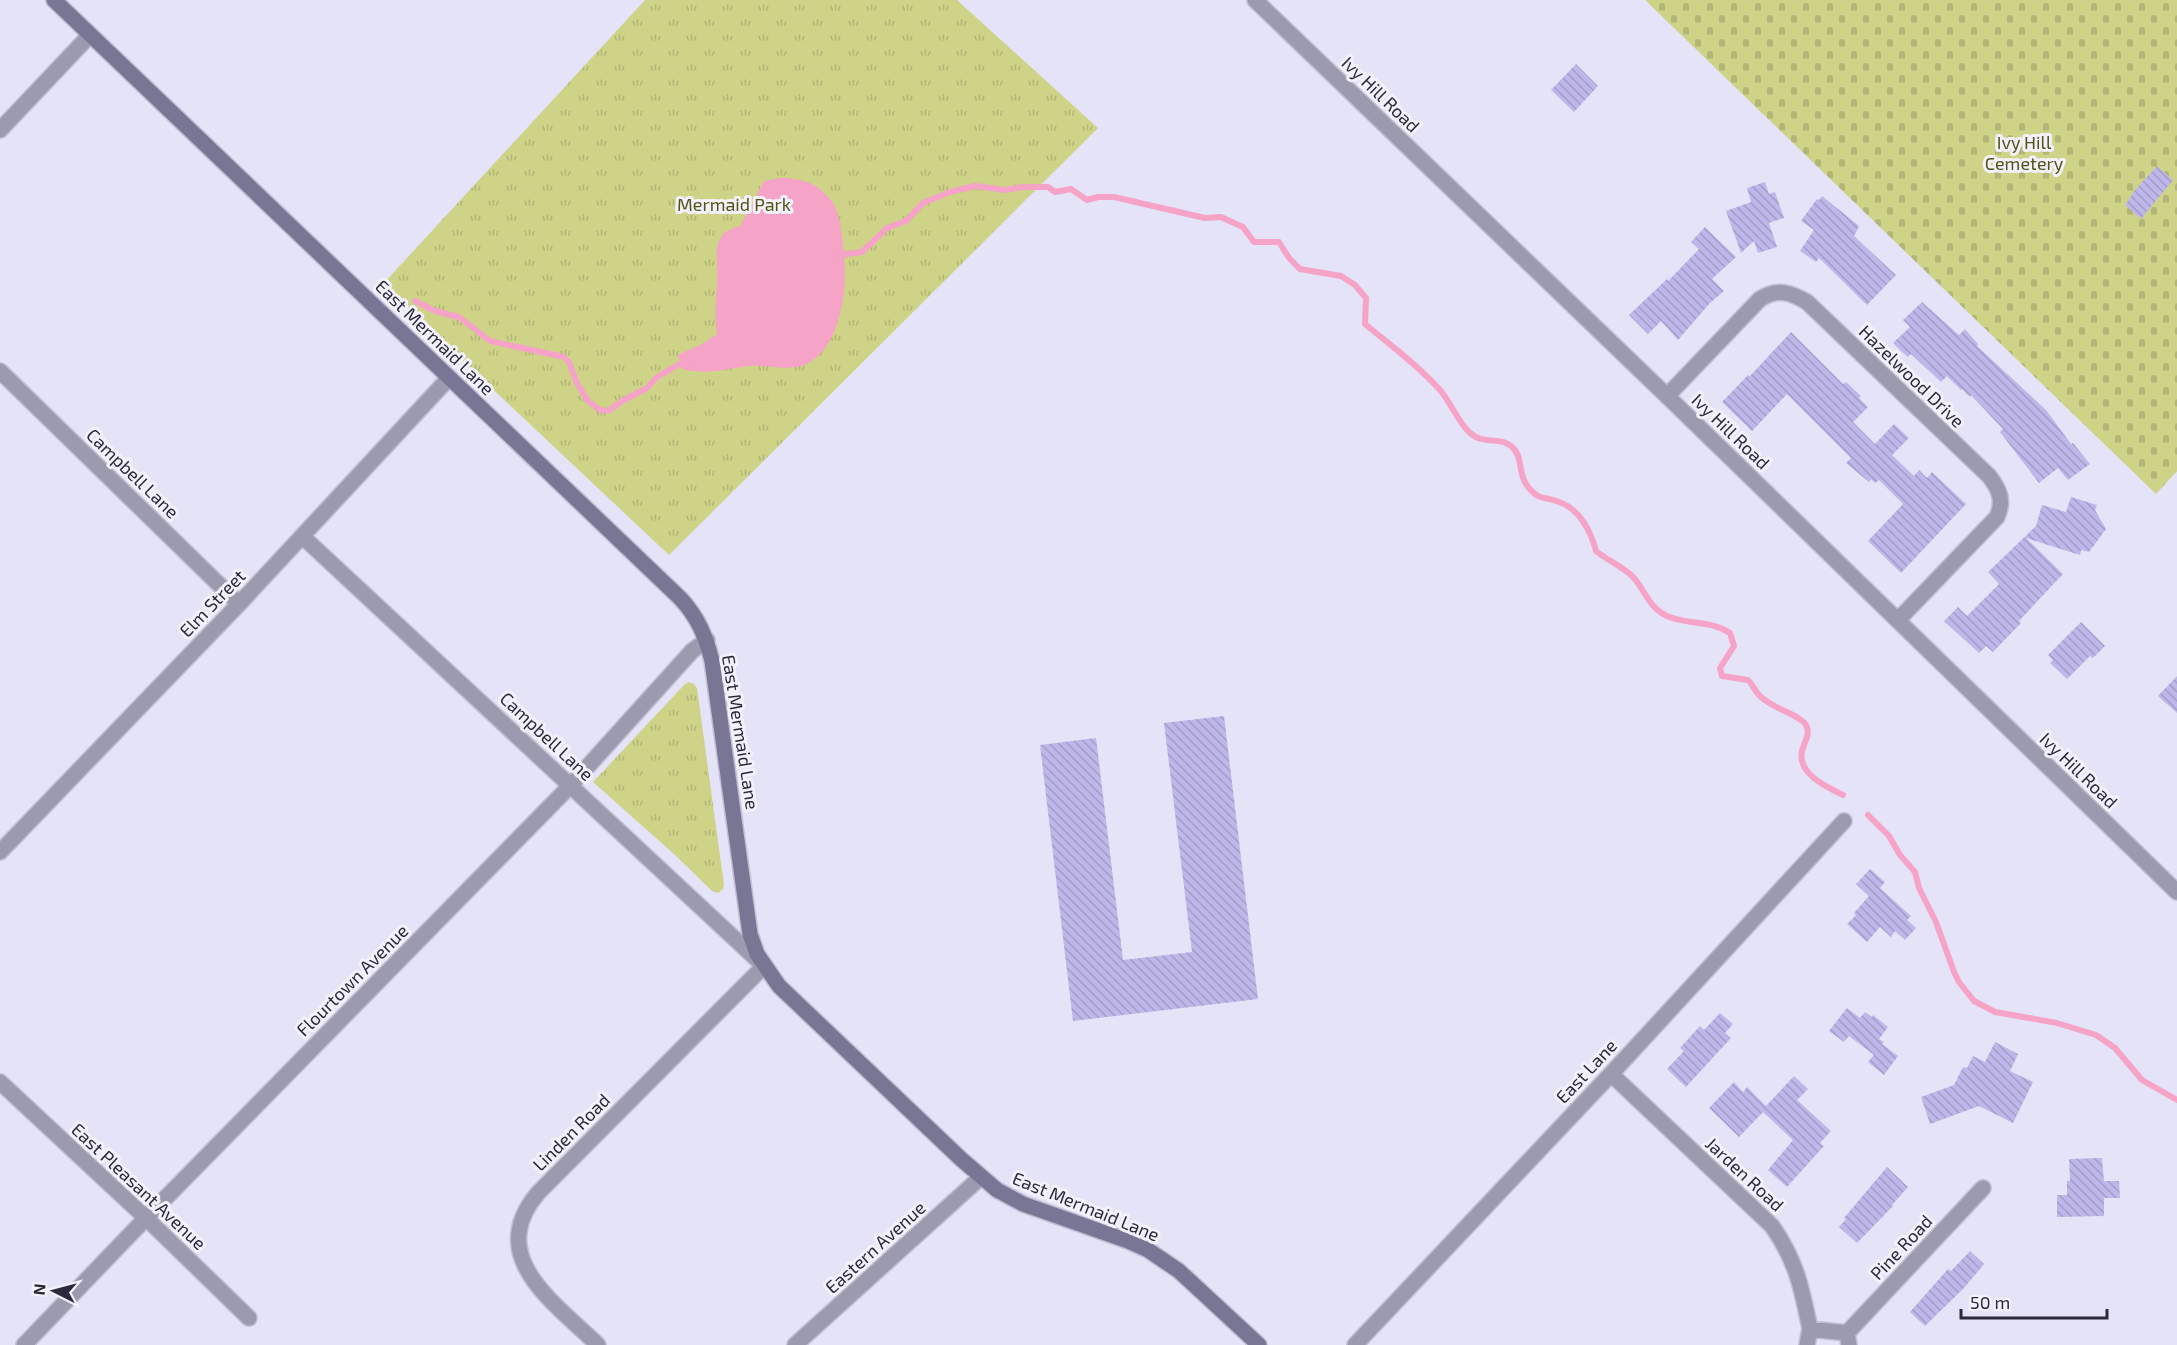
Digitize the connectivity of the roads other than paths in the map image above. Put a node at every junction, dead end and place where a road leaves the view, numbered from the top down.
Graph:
1 (54, 0) edge
2 (1255, 0) edge
3 (90, 35) junction
4 (0, 130) edge
5 (0, 371) edge
6 (449, 378) junction
7 (1667, 396) junction
8 (302, 536) junction
9 (240, 604) junction
10 (1898, 620) junction
11 (707, 640) junction
12 (571, 785) junction
13 (1844, 820) dead end
14 (0, 852) edge
15 (2177, 892) edge
16 (764, 966) junction
17 (1611, 1074) junction
18 (0, 1082) edge
19 (981, 1177) junction
20 (1983, 1188) dead end
21 (146, 1218) junction
22 (249, 1318) dead end
23 (1810, 1329) junction
24 (1848, 1339) edge
25 (24, 1345) edge
26 (598, 1345) edge
27 (795, 1345) edge
28 (1259, 1345) edge
29 (1355, 1345) edge
30 (1807, 1345) edge

1 - 3 main road, East Mermaid Lane
2 - 7 street, Ivy Hill Road
3 - 4 street
3 - 6 main road, East Mermaid Lane
5 - 9 street, Campbell Lane
6 - 8 street, Elm Street
6 - 11 main road, East Mermaid Lane
7 - 10 street, Ivy Hill Road
7 - 10 street, Hazelwood Drive
8 - 9 street, Elm Street
8 - 12 street, Campbell Lane
9 - 14 street, Elm Street
10 - 15 street, Ivy Hill Road
11 - 12 street, Flourtown Avenue
11 - 16 main road, East Mermaid Lane
12 - 16 street, Campbell Lane
12 - 21 street, Flourtown Avenue
13 - 17 street, East Lane
16 - 19 main road, East Mermaid Lane
16 - 26 street, Linden Road
17 - 23 street, Jarden Road
17 - 29 street, East Lane
18 - 21 street, East Pleasant Avenue
19 - 27 street, Eastern Avenue
19 - 28 main road, East Mermaid Lane
20 - 24 street, Pine Road
21 - 22 street, East Pleasant Avenue
21 - 25 street, Flourtown Avenue
23 - 24 street
23 - 30 street

